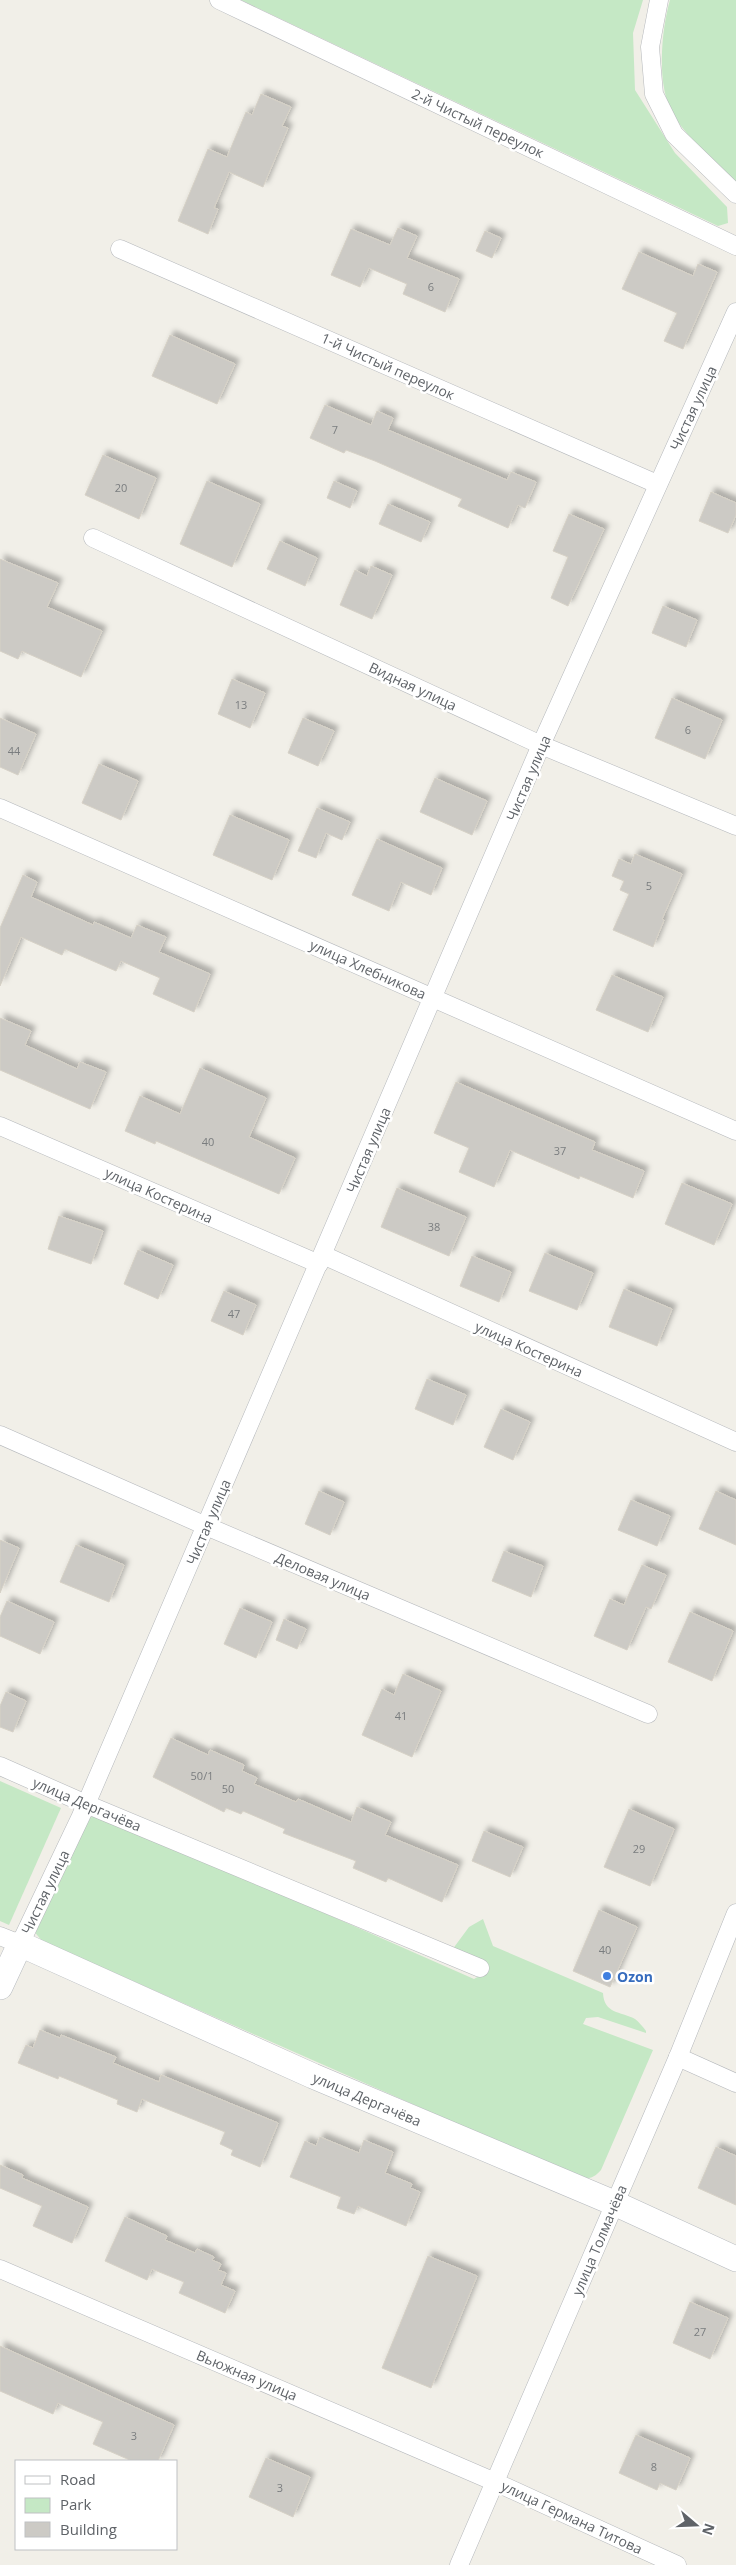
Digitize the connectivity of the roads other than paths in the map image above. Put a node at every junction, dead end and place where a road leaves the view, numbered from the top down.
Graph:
1 (219, 0) edge
2 (659, 0) edge
3 (736, 194) edge
4 (736, 246) edge
5 (120, 249) dead end
6 (736, 312) edge
7 (657, 484) junction
8 (93, 538) dead end
9 (541, 745) junction
10 (0, 808) edge
11 (736, 826) edge
12 (433, 998) junction
13 (0, 1126) edge
14 (736, 1131) edge
15 (321, 1260) junction
16 (0, 1435) edge
17 (736, 1442) edge
18 (206, 1526) junction
19 (648, 1714) dead end
20 (0, 1766) edge
21 (86, 1804) junction
22 (736, 1913) edge
23 (10, 1940) edge
24 (480, 1968) dead end
25 (0, 1987) edge
26 (678, 2057) junction
27 (736, 2083) edge
28 (614, 2203) junction
29 (736, 2259) edge
30 (0, 2269) edge
31 (495, 2482) junction
32 (460, 2565) edge
33 (678, 2565) edge

1 - 4 street, 2-й Чистый переулок
2 - 3 street
5 - 7 street, 1-й Чистый переулок
6 - 7 street, Чистая улица
7 - 9 street, Чистая улица
8 - 9 street, Видная улица
9 - 11 street, Видная улица
9 - 12 street, Чистая улица
10 - 12 street, улица Хлебникова
12 - 14 street, улица Хлебникова
12 - 15 street, Чистая улица
13 - 15 street, улица Костерина
15 - 17 street, улица Костерина
15 - 18 street, Чистая улица
16 - 18 street, Деловая улица
18 - 19 street, Деловая улица
18 - 21 street, Чистая улица
20 - 21 street, улица Дергачёва
21 - 23 street, Чистая улица
21 - 24 street, улица Дергачёва
22 - 26 street, улица Толмачёва
23 - 25 street, Чистая улица
23 - 28 street, улица Дергачёва
26 - 27 street
26 - 28 street, улица Толмачёва
28 - 29 street, улица Дергачёва
28 - 31 street, улица Толмачёва
30 - 31 street, Вьюжная улица
31 - 32 street, улица Толмачёва
31 - 33 street, улица Германа Титова

